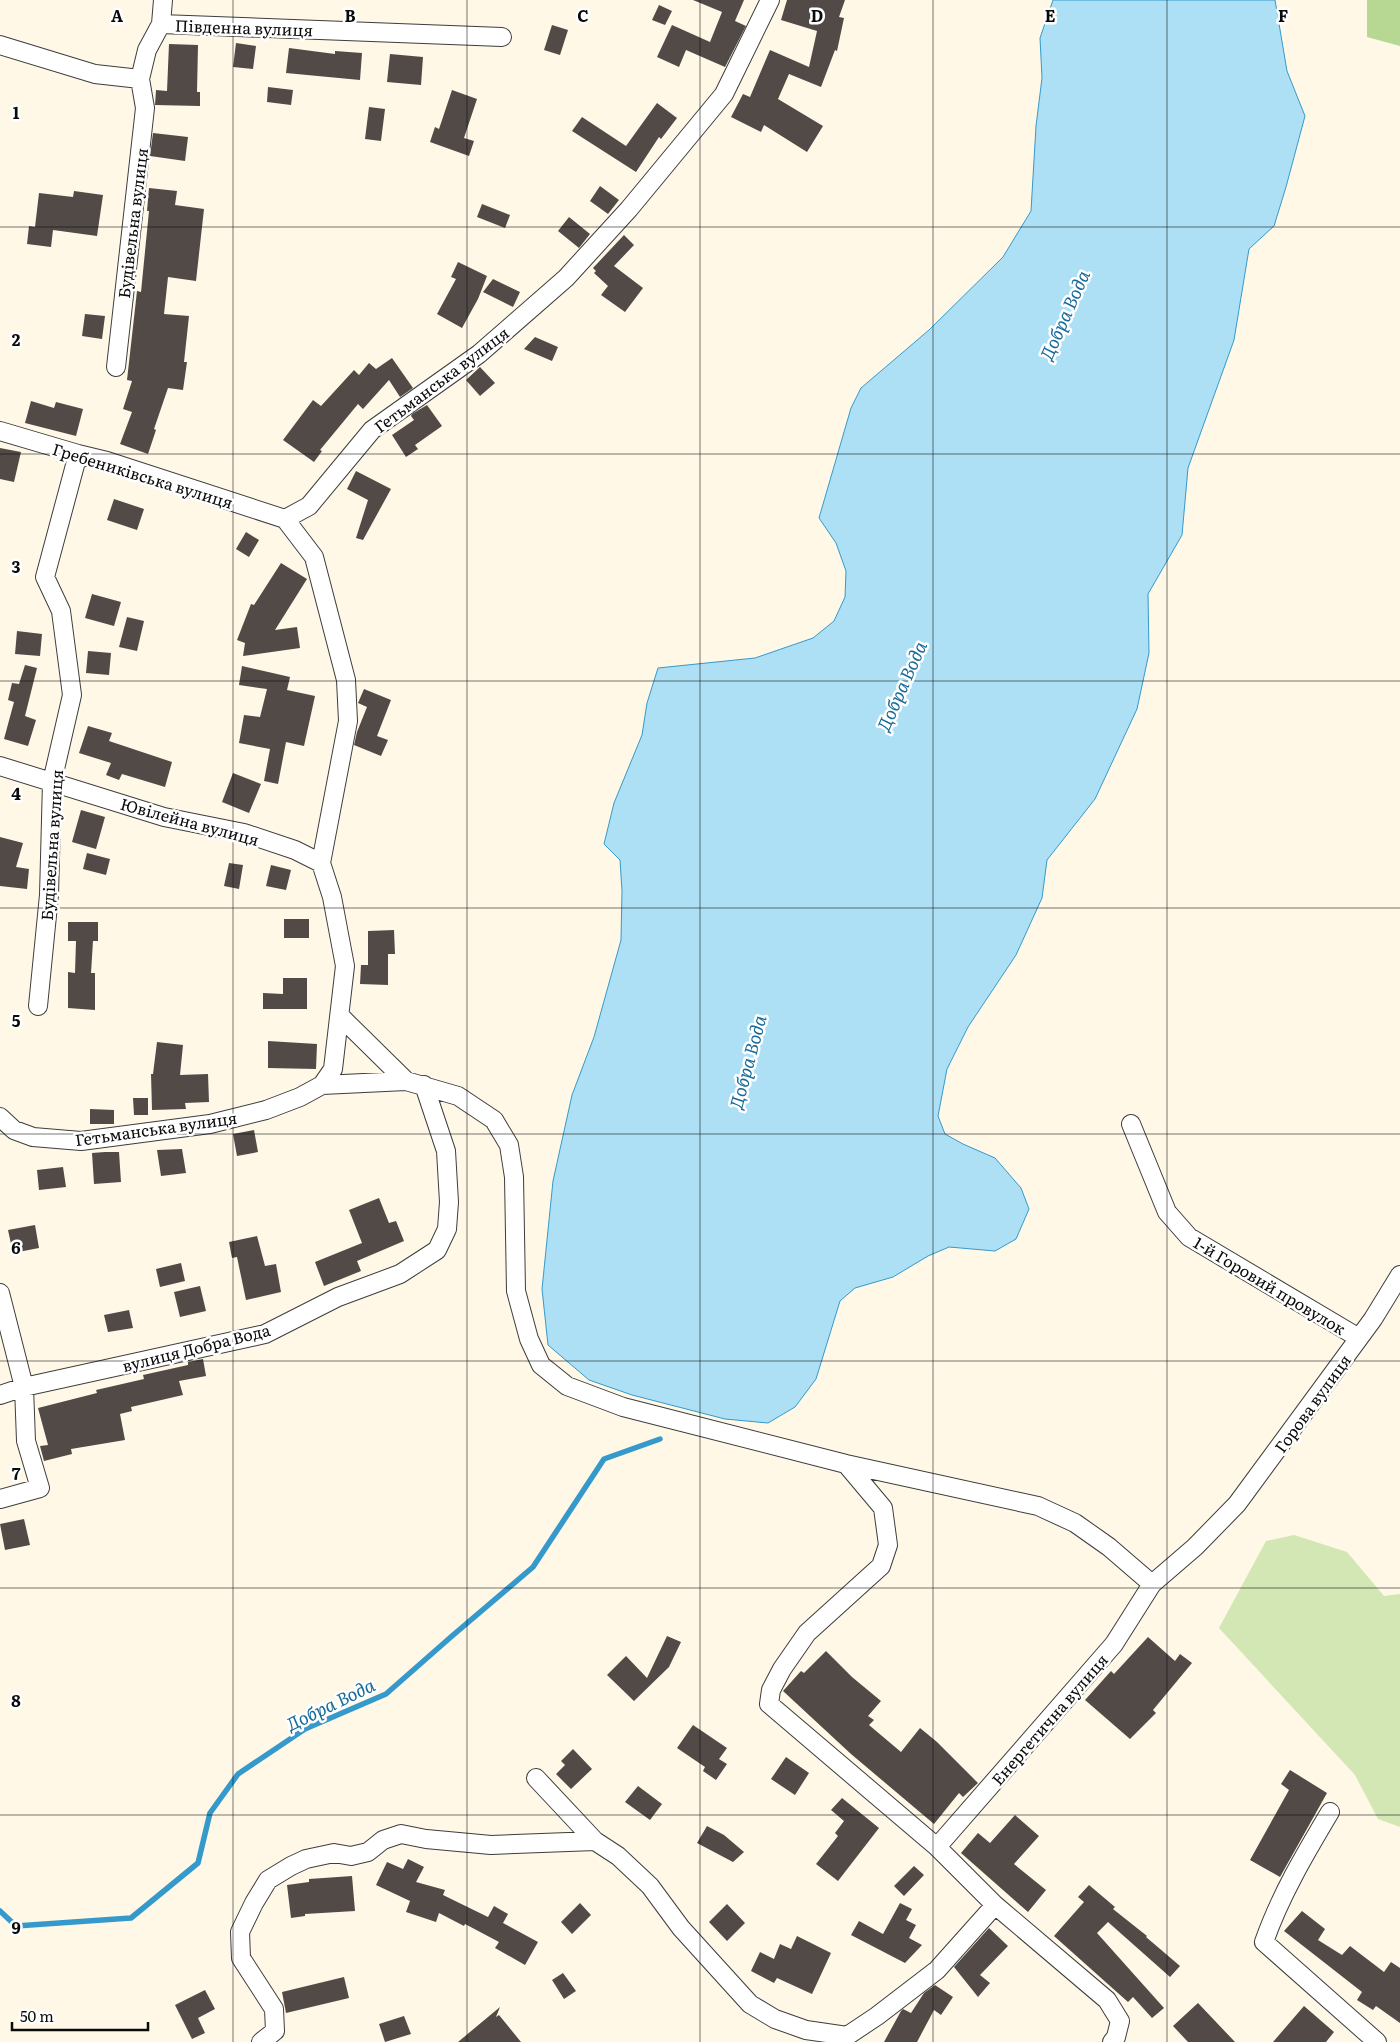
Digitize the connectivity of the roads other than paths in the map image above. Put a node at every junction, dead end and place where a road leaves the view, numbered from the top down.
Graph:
1 (163, 0) edge
2 (770, 0) edge
3 (161, 24) junction
4 (502, 37) dead end
5 (0, 46) edge
6 (140, 79) junction
7 (116, 367) dead end
8 (0, 432) edge
9 (78, 454) junction
10 (285, 519) junction
11 (0, 766) edge
12 (52, 782) junction
13 (321, 863) junction
14 (38, 1006) dead end
15 (341, 1017) junction
16 (406, 1081) junction
17 (322, 1085) junction
18 (424, 1085) junction
19 (0, 1117) edge
20 (1131, 1124) dead end
21 (1400, 1275) edge
22 (0, 1293) edge
23 (1359, 1338) junction
24 (24, 1387) junction
25 (0, 1395) edge
26 (846, 1464) junction
27 (0, 1499) edge
28 (1152, 1584) junction
29 (536, 1778) dead end
30 (1330, 1812) dead end
31 (595, 1841) junction
32 (937, 1848) junction
33 (995, 1905) junction
34 (809, 2036) edge
35 (845, 2039) edge
36 (261, 2042) edge
37 (1112, 2042) edge
38 (1377, 2042) edge

1 - 3 street
2 - 10 street, Гетьманська вулиця
3 - 4 street, Південна вулиця
3 - 6 street, Південна вулиця
5 - 6 street
6 - 7 street, Будівельна вулиця
8 - 9 street, Гребениківська вулиця
9 - 10 street, Гребениківська вулиця
9 - 12 street, Будівельна вулиця
10 - 13 street
11 - 12 street, Ювілейна вулиця
12 - 13 street, Ювілейна вулиця
12 - 14 street, Будівельна вулиця
13 - 15 street
15 - 16 street
15 - 17 street
16 - 17 street
16 - 18 street
17 - 19 street, Гетьманська вулиця
18 - 24 street, вулиця Добра Вода
18 - 26 street
20 - 23 street, 1-й Горовий провулок
21 - 23 street, Горова вулиця
22 - 24 street
23 - 28 street, Горова вулиця
24 - 25 street, вулиця Добра Вода
24 - 27 street
26 - 28 street
26 - 32 street
28 - 32 street, Енергетична вулиця
29 - 31 street
30 - 38 street
31 - 34 street
31 - 36 street
32 - 33 street
33 - 35 street
33 - 37 street
34 - 35 street

